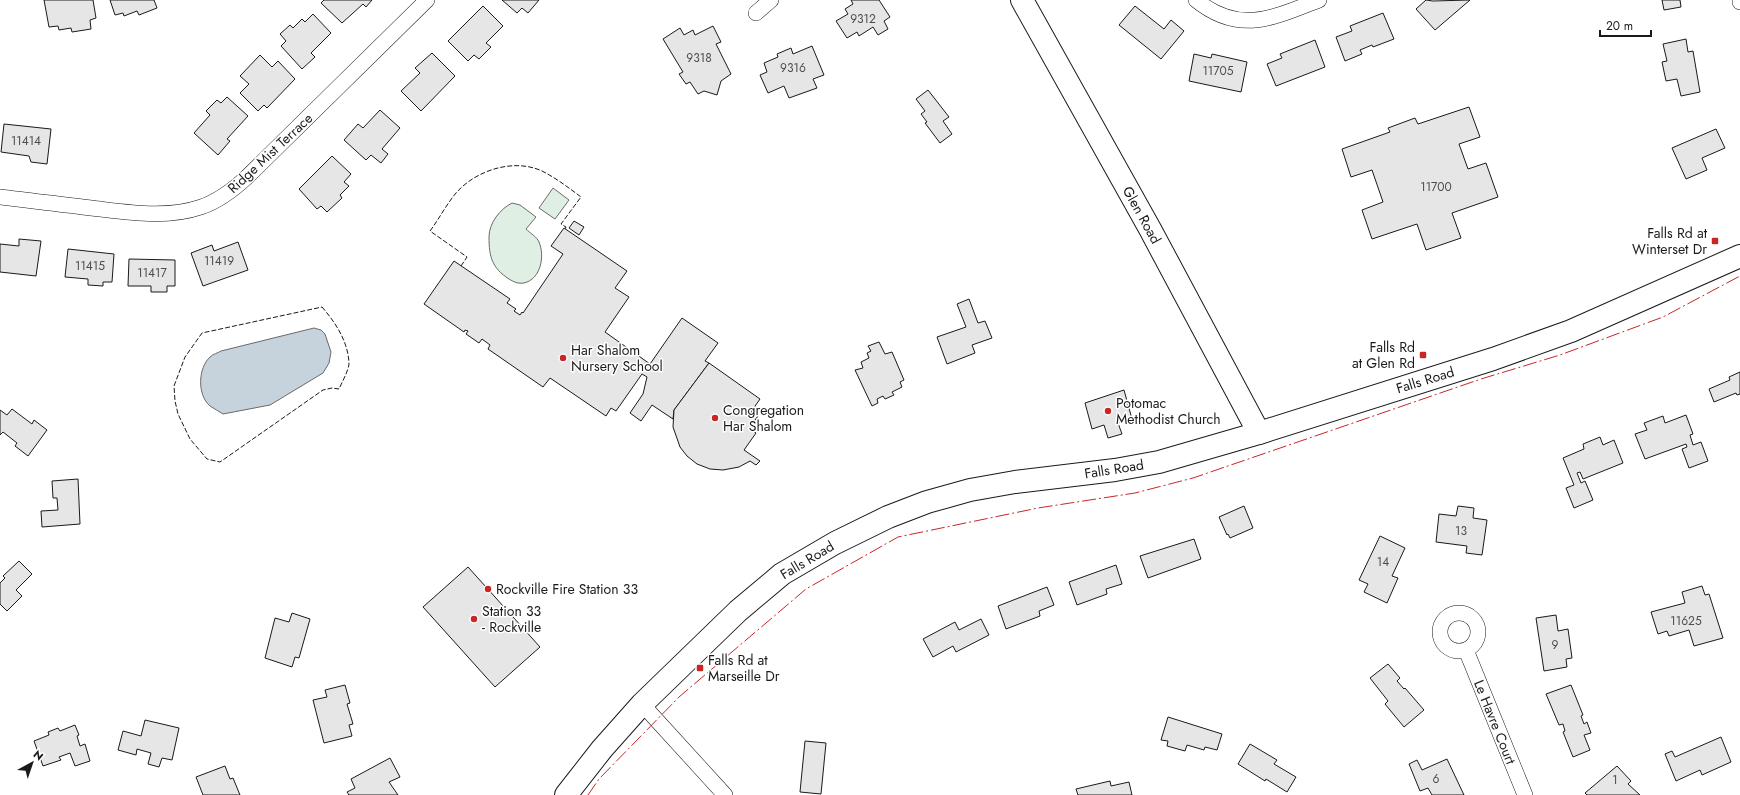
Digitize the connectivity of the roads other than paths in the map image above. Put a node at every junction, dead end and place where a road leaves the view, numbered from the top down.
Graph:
1 (427, 0) edge
2 (772, 0) edge
3 (1022, 0) edge
4 (1196, 0) edge
5 (1318, 0) edge
6 (756, 13) dead end
7 (0, 197) edge
8 (1740, 256) edge
9 (1259, 433) junction
10 (1466, 650) dead end
11 (642, 704) junction
12 (566, 795) edge
13 (724, 795) edge
14 (1525, 795) edge

1 - 7 street, Ridge Mist Terrace
2 - 6 street
3 - 9 main road, Glen Road
4 - 5 street
8 - 9 main road, Falls Road
9 - 11 main road, Falls Road
10 - 14 street, Le Havre Court
11 - 12 main road, Falls Road
11 - 13 street

